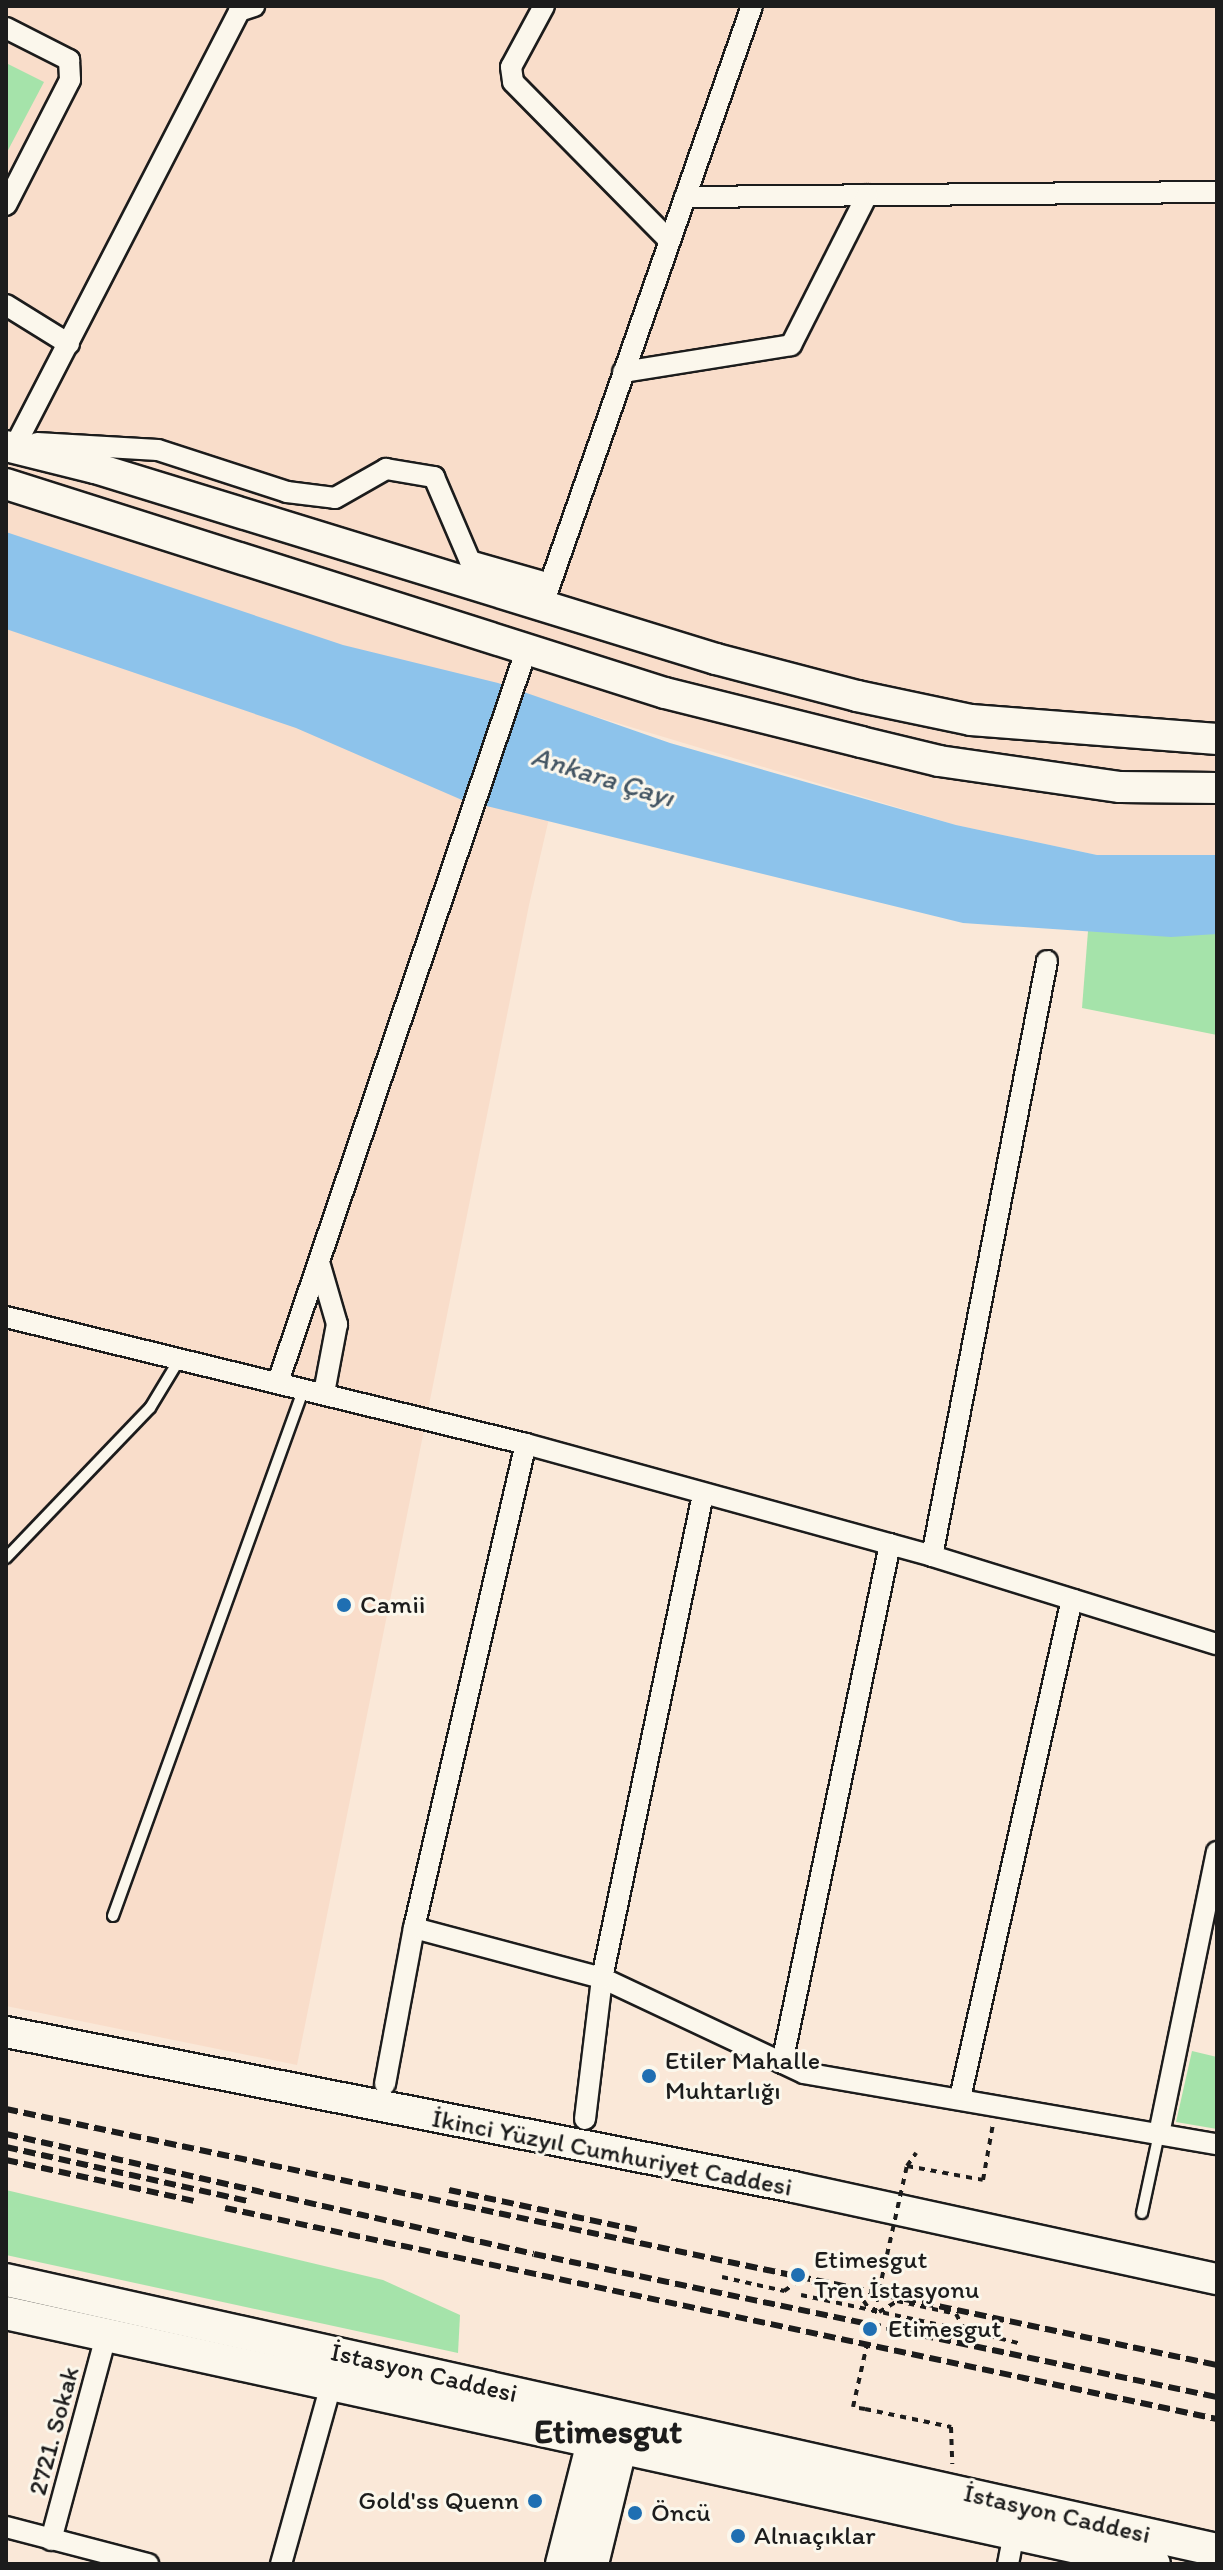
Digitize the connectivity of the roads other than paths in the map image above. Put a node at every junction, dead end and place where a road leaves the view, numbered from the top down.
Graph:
1 (254, 6) edge
2 (544, 6) edge
3 (752, 6) edge
4 (6, 28) edge
5 (1217, 192) edge
6 (867, 195) junction
7 (685, 197) junction
8 (6, 205) edge
9 (670, 241) junction
10 (6, 305) edge
11 (69, 344) junction
12 (623, 372) junction
13 (10, 439) edge
14 (6, 484) edge
15 (547, 594) junction
16 (527, 648) junction
17 (1217, 739) edge
18 (1217, 788) edge
19 (1047, 961) dead end
20 (319, 1262) junction
21 (6, 1317) edge
22 (179, 1360) junction
23 (278, 1382) junction
24 (314, 1391) junction
25 (526, 1444) junction
26 (703, 1493) junction
27 (890, 1544) junction
28 (932, 1556) junction
29 (6, 1558) edge
30 (1072, 1599) junction
31 (1217, 1644) edge
32 (1217, 1852) edge
33 (113, 1916) dead end
34 (414, 1928) junction
35 (602, 1978) junction
36 (6, 2032) edge
37 (782, 2063) junction
38 (385, 2084) dead end
39 (960, 2098) junction
40 (585, 2119) dead end
41 (1159, 2134) junction
42 (1217, 2144) edge
43 (1142, 2213) dead end
44 (1217, 2279) edge
45 (6, 2280) edge
46 (6, 2313) edge
47 (106, 2336) junction
48 (331, 2385) junction
49 (614, 2416) junction
50 (606, 2447) junction
51 (6, 2527) edge
52 (51, 2540) junction
53 (1011, 2549) edge
54 (1217, 2550) edge
55 (89, 2558) edge
56 (148, 2564) edge
57 (281, 2564) edge
58 (562, 2564) edge
59 (592, 2564) edge
60 (1154, 2564) edge

1 - 11 street
2 - 9 street
3 - 7 street
4 - 8 street
5 - 6 street
6 - 7 street
6 - 12 street
7 - 9 street
9 - 12 street
10 - 11 street
11 - 13 street
12 - 15 street
13 - 15 main road
13 - 15 street
14 - 16 main road
15 - 16 main road
15 - 17 main road
16 - 18 main road
16 - 20 street
19 - 28 street
20 - 23 street
20 - 24 street
21 - 22 street
22 - 23 street
22 - 29 lane
23 - 24 street
24 - 25 street
24 - 33 lane
25 - 26 street
25 - 34 street
26 - 27 street
26 - 35 street
27 - 28 street
27 - 37 street
28 - 30 street
30 - 31 street
30 - 39 street
32 - 41 street
34 - 35 street
34 - 38 street
35 - 37 street
35 - 40 street
36 - 44 main road, İkinci Yüzyıl Cumhuriyet Caddesi
37 - 39 street
39 - 41 street
41 - 42 street
41 - 43 lane
45 - 49 main road, İstasyon Caddesi
46 - 47 main road, İstasyon Caddesi
47 - 48 main road, İstasyon Caddesi
47 - 52 street, 2721. Sokak
48 - 50 main road, İstasyon Caddesi
48 - 57 street
49 - 50 main road
49 - 54 main road, İstasyon Caddesi
50 - 53 main road, İstasyon Caddesi
50 - 58 main road
50 - 59 main road
51 - 52 street
52 - 55 street
53 - 60 main road, İstasyon Caddesi
55 - 56 street

